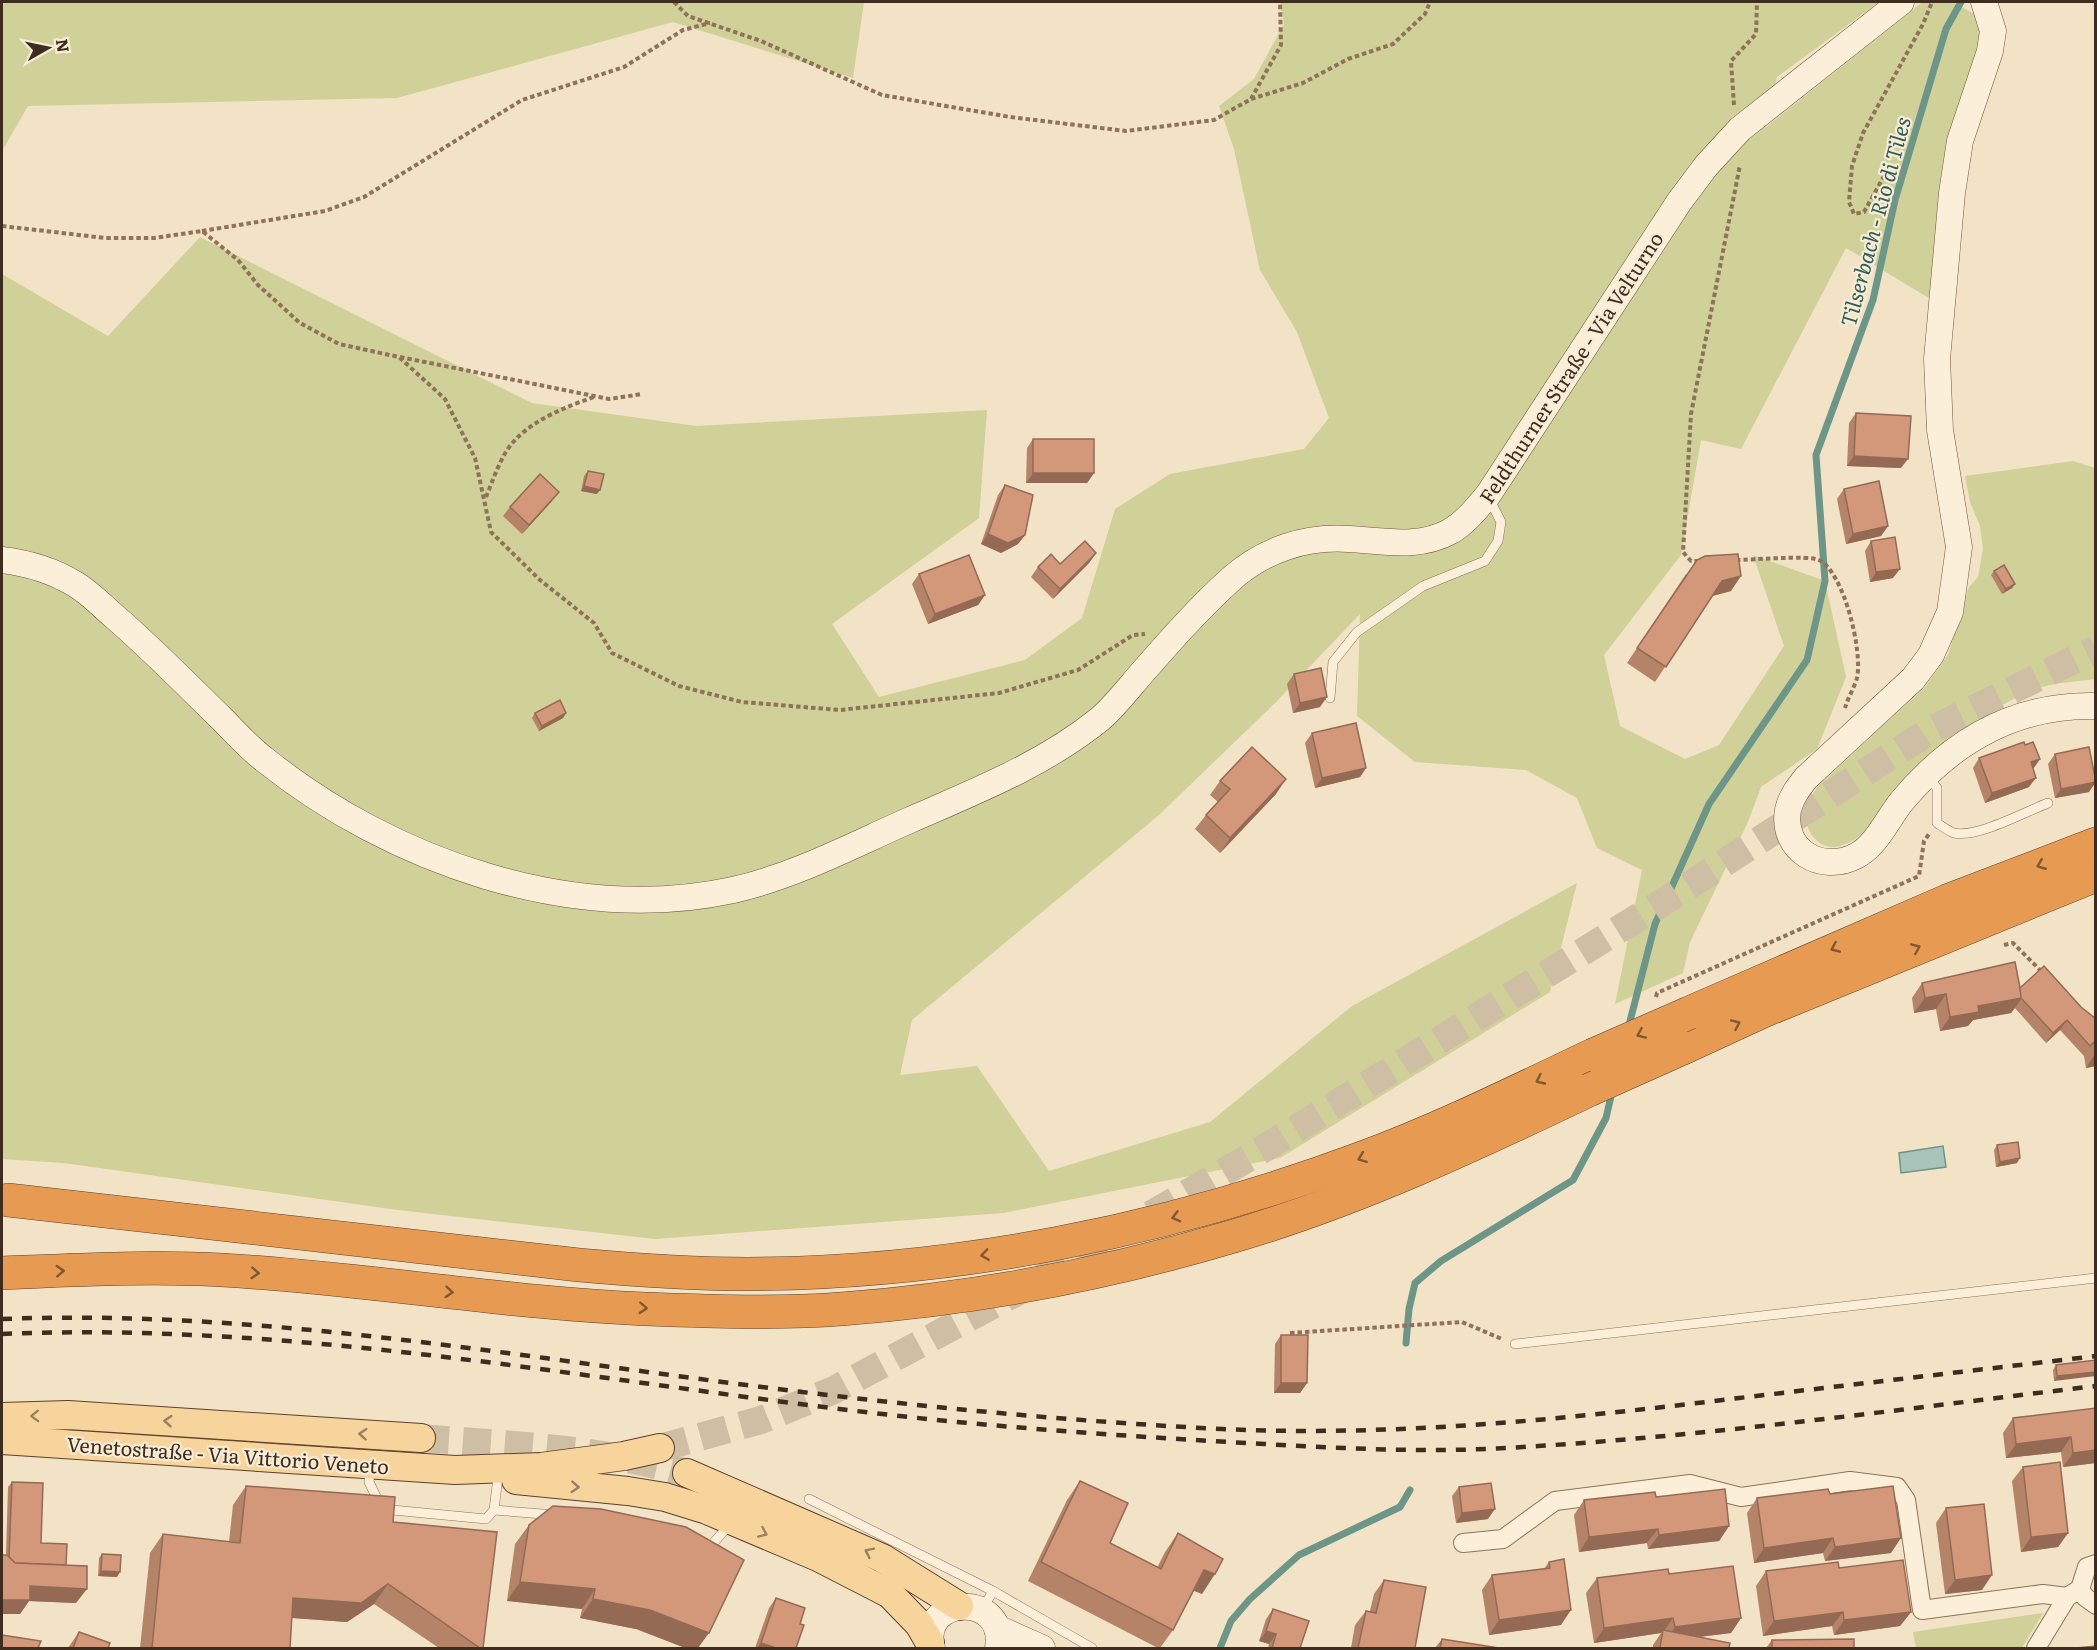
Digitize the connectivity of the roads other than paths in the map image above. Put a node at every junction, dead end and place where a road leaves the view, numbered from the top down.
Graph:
1 (1901, 2) edge
2 (1989, 5) edge
3 (1488, 495) junction
4 (2, 560) edge
5 (1330, 698) dead end
6 (2096, 706) edge
7 (1926, 774) junction
8 (2048, 803) dead end
9 (2096, 844) edge
10 (2096, 875) edge
11 (8, 1200) dead end
12 (2, 1274) edge
13 (2096, 1278) edge
14 (1515, 1344) road end
15 (2, 1417) edge
16 (421, 1438) tunnel mouth
17 (2, 1440) edge
18 (660, 1448) tunnel mouth
19 (370, 1464) junction
20 (455, 1470) junction
21 (687, 1473) tunnel mouth
22 (498, 1477) junction
23 (809, 1499) dead end
24 (494, 1510) junction
25 (561, 1516) edge
26 (729, 1519) junction
27 (1464, 1543) dead end
28 (696, 1546) edge
29 (2096, 1564) edge
30 (2073, 1593) junction
31 (2096, 1605) edge
32 (986, 1617) edge
33 (931, 1646) edge
34 (1042, 1648) edge
35 (1092, 1648) edge
36 (2036, 1648) edge

1 - 3 street, Feldthurner Straße - Via Velturno
2 - 7 street
3 - 4 street, Feldthurner Straße - Via Velturno
3 - 5 lane
6 - 7 street
7 - 8 lane
9 -> 11 highway, bridge
12 -> 10 highway, bridge
13 - 14 lane
16 -> 15 main road
17 - 19 main road, Venetostraße - Via Vittorio Veneto
18 - 20 main road
19 - 20 main road, Venetostraße - Via Vittorio Veneto
19 - 24 lane
20 - 22 main road
32 -> 21 main road
22 - 24 lane
22 -> 26 main road
23 - 32 lane
24 - 25 lane
26 - 28 lane
26 -> 33 main road
27 - 30 street
29 - 30 street
30 - 31 street
30 - 36 street
32 - 33 street
32 - 34 street
32 - 35 lane

